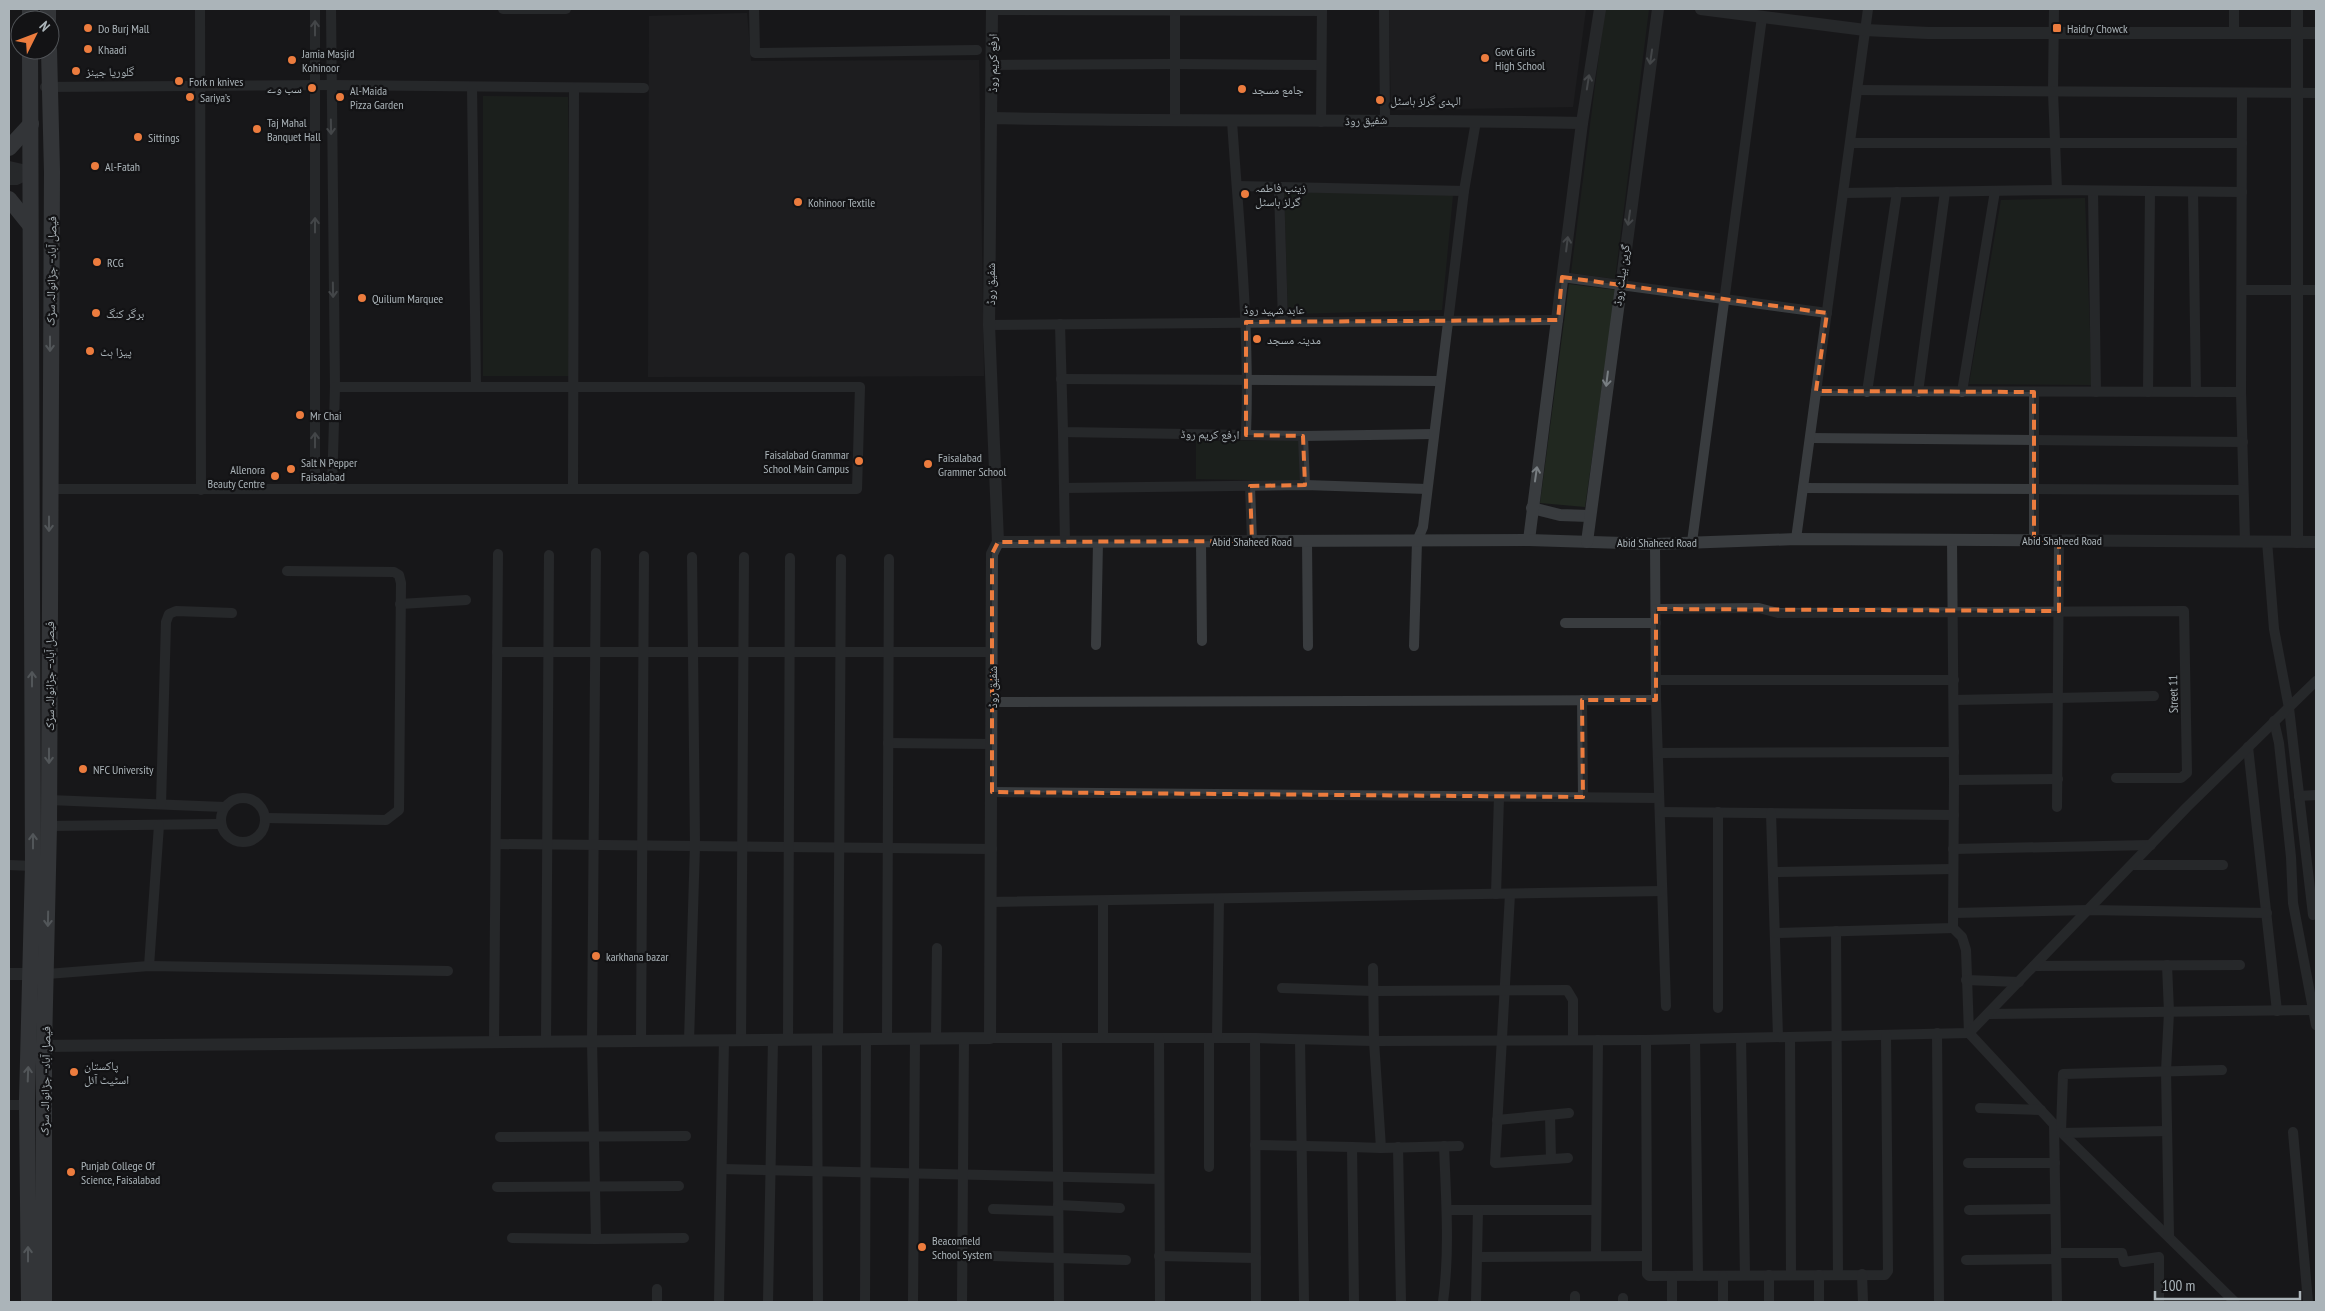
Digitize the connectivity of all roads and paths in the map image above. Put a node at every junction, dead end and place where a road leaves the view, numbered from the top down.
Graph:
1 (200, 9) edge
2 (315, 9) edge
3 (331, 9) edge
4 (503, 9) edge
5 (566, 9) edge
6 (754, 9) edge
7 (992, 9) edge
8 (1384, 9) edge
9 (1600, 9) edge
10 (1658, 9) edge
11 (1701, 9) edge
12 (1868, 9) edge
13 (2054, 9) edge
14 (2234, 9) edge
15 (2297, 9) edge
16 (1175, 10) edge
17 (1322, 10) edge
18 (1762, 17) junction
19 (1865, 30) junction
20 (2054, 33) junction
21 (2234, 33) junction
22 (2297, 33) junction
23 (2316, 33) edge
24 (977, 50) dead end
25 (30, 60) edge
26 (49, 60) edge
27 (1175, 64) junction
28 (992, 65) junction
29 (1321, 65) junction
30 (315, 85) junction
31 (330, 85) junction
32 (47, 87) junction
33 (199, 87) junction
34 (472, 87) junction
35 (574, 88) junction
36 (644, 88) dead end
37 (1857, 90) junction
38 (2053, 92) junction
39 (2242, 93) junction
40 (2297, 93) junction
41 (2316, 93) edge
42 (991, 118) junction
43 (1385, 119) junction
44 (1232, 121) junction
45 (1476, 121) junction
46 (1175, 122) junction
47 (1320, 122) junction
48 (1582, 123) junction
49 (31, 124) junction
50 (11, 143) edge
51 (1850, 143) junction
52 (2055, 143) junction
53 (2242, 143) junction
54 (9, 167) edge
55 (31, 172) junction
56 (9, 179) edge
57 (1237, 186) junction
58 (1279, 188) junction
59 (2057, 190) junction
60 (1464, 191) junction
61 (1995, 191) junction
62 (2093, 191) junction
63 (1897, 192) junction
64 (1945, 192) junction
65 (2150, 192) junction
66 (2193, 192) junction
67 (2242, 192) junction
68 (1843, 193) junction
69 (10, 201) edge
70 (30, 225) junction
71 (1562, 277) junction
72 (1620, 286) junction
73 (2242, 290) junction
74 (2297, 290) junction
75 (2316, 290) edge
76 (1724, 299) junction
77 (1827, 313) junction
78 (50, 318) junction
79 (1558, 320) junction
80 (1246, 322) junction
81 (1283, 322) junction
82 (1448, 322) junction
83 (1060, 324) junction
84 (989, 325) junction
85 (1061, 379) junction
86 (1248, 380) junction
87 (1440, 381) junction
88 (476, 387) junction
89 (575, 387) junction
90 (335, 388) junction
91 (1816, 392) junction
92 (1867, 392) junction
93 (1918, 392) junction
94 (1962, 392) junction
95 (2034, 392) junction
96 (2096, 392) junction
97 (2148, 392) junction
98 (2196, 392) junction
99 (2241, 392) junction
100 (1063, 432) junction
101 (1434, 434) junction
102 (1246, 435) junction
103 (1303, 436) junction
104 (1810, 438) junction
105 (2034, 440) junction
106 (2242, 442) junction
107 (1305, 485) junction
108 (1250, 486) junction
109 (573, 488) junction
110 (1064, 488) junction
111 (1803, 488) junction
112 (49, 489) junction
113 (315, 489) junction
114 (332, 489) junction
115 (1427, 489) junction
116 (2034, 489) junction
117 (201, 490) junction
118 (2244, 490) junction
119 (1532, 508) junction
120 (1589, 516) junction
121 (1796, 539) junction
122 (1529, 540) junction
123 (1952, 540) junction
124 (2034, 540) junction
125 (2059, 540) junction
126 (1252, 541) junction
127 (1307, 541) junction
128 (1417, 541) junction
129 (2245, 541) junction
130 (2267, 541) junction
131 (998, 542) junction
132 (1098, 542) junction
133 (1201, 542) junction
134 (1587, 542) junction
135 (1692, 542) junction
136 (2297, 542) junction
137 (2316, 542) edge
138 (1065, 543) junction
139 (1656, 544) junction
140 (596, 553) dead end
141 (498, 554) dead end
142 (549, 555) dead end
143 (644, 556) dead end
144 (692, 557) dead end
145 (744, 557) dead end
146 (790, 558) dead end
147 (841, 558) dead end
148 (889, 559) dead end
149 (287, 571) dead end
150 (466, 600) dead end
151 (400, 604) junction
152 (1656, 608) junction
153 (1951, 612) junction
154 (2059, 612) junction
155 (232, 613) dead end
156 (1565, 623) dead end
157 (1656, 623) junction
158 (1202, 641) dead end
159 (1096, 645) dead end
160 (1308, 646) dead end
161 (1414, 646) dead end
162 (840, 651) junction
163 (888, 651) junction
164 (497, 652) junction
165 (548, 652) junction
166 (595, 652) junction
167 (644, 652) junction
168 (692, 652) junction
169 (744, 652) junction
170 (790, 652) junction
171 (992, 652) junction
172 (1656, 680) junction
173 (1954, 680) junction
174 (2316, 680) edge
175 (2154, 696) dead end
176 (2058, 698) junction
177 (1582, 700) junction
178 (1656, 700) junction
179 (1954, 700) junction
180 (992, 702) junction
181 (2289, 708) junction
182 (2274, 721) junction
183 (888, 743) junction
184 (992, 744) junction
185 (2248, 747) junction
186 (1954, 752) junction
187 (1658, 753) junction
188 (2116, 778) dead end
189 (2058, 779) junction
190 (1954, 780) junction
191 (992, 792) junction
192 (2316, 795) edge
193 (2299, 796) junction
194 (1499, 797) junction
195 (1583, 798) junction
196 (1659, 798) junction
197 (49, 800) junction
198 (161, 804) junction
199 (224, 807) junction
200 (2058, 807) dead end
201 (1660, 812) junction
202 (1718, 812) junction
203 (1771, 813) junction
204 (1954, 814) junction
205 (266, 818) junction
206 (220, 824) junction
207 (159, 825) junction
208 (49, 826) junction
209 (496, 844) junction
210 (547, 845) junction
211 (594, 845) junction
212 (695, 845) junction
213 (2151, 845) junction
214 (643, 846) junction
215 (742, 846) junction
216 (789, 847) junction
217 (839, 847) junction
218 (888, 848) junction
219 (992, 849) junction
220 (1953, 849) junction
221 (9, 865) edge
222 (2132, 865) junction
223 (2223, 865) dead end
224 (33, 866) junction
225 (1952, 869) junction
226 (1773, 872) junction
227 (1662, 891) junction
228 (1496, 894) junction
229 (1510, 894) junction
230 (1219, 898) junction
231 (1103, 900) junction
232 (991, 902) junction
233 (2089, 910) junction
234 (1952, 912) junction
235 (2267, 913) junction
236 (2313, 915) dead end
237 (1953, 928) junction
238 (1836, 931) junction
239 (1775, 933) junction
240 (937, 948) dead end
241 (2167, 965) junction
242 (2240, 965) dead end
243 (150, 966) junction
244 (2034, 966) junction
245 (1373, 968) dead end
246 (448, 971) dead end
247 (9, 974) edge
248 (39, 974) junction
249 (1966, 980) junction
250 (2018, 982) junction
251 (1282, 988) dead end
252 (1504, 990) junction
253 (1373, 991) junction
254 (1666, 1006) dead end
255 (1718, 1008) dead end
256 (2313, 1010) junction
257 (2277, 1011) junction
258 (2169, 1012) junction
259 (1988, 1014) junction
260 (2316, 1025) edge
261 (1969, 1032) junction
262 (1937, 1033) junction
263 (1886, 1035) junction
264 (1835, 1036) junction
265 (1778, 1037) junction
266 (1790, 1037) junction
267 (936, 1038) junction
268 (964, 1038) junction
269 (990, 1038) junction
270 (1057, 1038) junction
271 (1103, 1038) junction
272 (1159, 1038) junction
273 (1213, 1038) junction
274 (1255, 1038) junction
275 (1741, 1038) junction
276 (838, 1039) junction
277 (866, 1039) junction
278 (887, 1039) junction
279 (915, 1039) junction
280 (1695, 1039) junction
281 (724, 1040) junction
282 (741, 1040) junction
283 (773, 1040) junction
284 (788, 1040) junction
285 (818, 1040) junction
286 (1300, 1040) junction
287 (1501, 1040) junction
288 (1573, 1040) junction
289 (1598, 1040) junction
290 (1646, 1040) junction
291 (641, 1041) junction
292 (689, 1041) junction
293 (1374, 1041) junction
294 (494, 1042) junction
295 (546, 1042) junction
296 (592, 1042) junction
297 (36, 1046) junction
298 (2222, 1070) dead end
299 (2166, 1071) junction
300 (9, 1105) edge
301 (27, 1105) junction
302 (1980, 1108) dead end
303 (2041, 1110) junction
304 (1569, 1113) dead end
305 (1550, 1115) junction
306 (1497, 1120) junction
307 (2059, 1129) junction
308 (2168, 1131) junction
309 (2293, 1132) dead end
310 (686, 1136) dead end
311 (500, 1137) dead end
312 (595, 1137) junction
313 (1255, 1145) junction
314 (1302, 1146) junction
315 (1444, 1146) junction
316 (1459, 1146) dead end
317 (1352, 1147) junction
318 (1398, 1147) junction
319 (1381, 1148) junction
320 (1568, 1158) dead end
321 (1551, 1159) junction
322 (1968, 1163) dead end
323 (2055, 1163) junction
324 (1209, 1167) dead end
325 (722, 1169) junction
326 (771, 1170) junction
327 (818, 1171) junction
328 (865, 1172) junction
329 (914, 1173) junction
330 (963, 1174) junction
331 (1058, 1176) junction
332 (1158, 1179) junction
333 (679, 1186) dead end
334 (497, 1187) dead end
335 (596, 1188) junction
336 (1058, 1208) junction
337 (1120, 1208) dead end
338 (993, 1209) dead end
339 (2055, 1209) junction
340 (1446, 1210) junction
341 (1478, 1210) junction
342 (1596, 1210) junction
343 (1969, 1210) dead end
344 (2169, 1236) junction
345 (512, 1238) dead end
346 (684, 1238) dead end
347 (596, 1239) junction
348 (994, 1256) dead end
349 (1159, 1256) junction
350 (1596, 1256) junction
351 (1647, 1256) junction
352 (2056, 1256) junction
353 (1059, 1257) junction
354 (1478, 1257) junction
355 (1256, 1258) junction
356 (1126, 1260) dead end
357 (1966, 1260) dead end
358 (1862, 1274) junction
359 (1745, 1275) junction
360 (1769, 1275) junction
361 (1791, 1275) junction
362 (1819, 1275) junction
363 (1838, 1275) junction
364 (1672, 1276) junction
365 (1698, 1276) junction
366 (1723, 1276) junction
367 (657, 1289) dead end
368 (29, 1302) edge
369 (44, 1302) edge
370 (657, 1302) edge
371 (719, 1302) edge
372 (768, 1302) edge
373 (818, 1302) edge
374 (864, 1302) edge
375 (913, 1302) edge
376 (962, 1302) edge
377 (1059, 1302) edge
378 (1160, 1302) edge
379 (1256, 1302) edge
380 (1304, 1302) edge
381 (1354, 1302) edge
382 (1401, 1302) edge
383 (1443, 1302) edge
384 (1476, 1302) edge
385 (1672, 1302) edge
386 (1723, 1302) edge
387 (1770, 1302) edge
388 (1818, 1302) edge
389 (1862, 1302) edge
390 (1939, 1302) edge
391 (2057, 1302) edge
392 (2158, 1302) edge
393 (2235, 1302) edge
394 (2308, 1302) edge

1 - 33 street
30 -> 2 street
3 - 31 street
4 - 5 street
6 - 24 street
7 - 16 street
7 - 28 street, ارفع کریم روڈ
8 - 43 street
48 -> 9 street
10 -> 72 street, گرین بیلٹ روڈ
11 - 18 street
12 - 19 street
13 - 20 street
14 - 21 street
15 - 22 street
16 - 17 street
16 - 27 street
17 - 29 street
18 - 19 street
18 - 76 street
19 - 20 street
19 - 37 street
20 - 21 street
20 - 38 street
21 - 22 street
22 - 23 street
22 - 40 street
25 - 49 main road, فیصل آباد– جڑانوالہ سڑک
26 - 32 main road, فیصل آباد– جڑانوالہ سڑک
27 - 28 street
27 - 29 street
27 - 46 street
28 - 42 street, ارفع کریم روڈ
29 - 47 street
30 - 31 street
30 - 33 street
113 -> 30 street
31 - 34 street
31 -> 90 street
32 - 33 street
32 - 55 main road
32 - 78 main road, فیصل آباد– جڑانوالہ سڑک
33 - 117 street
34 - 35 street
34 - 88 street
35 - 36 street
35 - 89 street
37 - 38 street
37 - 51 street
38 - 39 street
38 - 52 street
39 - 40 street
39 - 53 street
40 - 41 street
40 - 74 street
42 - 46 street, شفیق روڈ
42 - 84 street, شفیق روڈ
43 - 45 street, شفیق روڈ
43 - 47 street, شفیق روڈ
44 - 46 street, شفیق روڈ
44 - 47 street, شفیق روڈ
44 - 57 street, ارفع کریم روڈ
45 - 48 street, شفیق روڈ
45 - 60 street
71 -> 48 street
49 - 50 main road
49 - 55 main road, فیصل آباد– جڑانوالہ سڑک
51 - 52 street
51 - 68 street
52 - 53 street
52 - 59 street
53 - 67 street
54 - 55 street
55 - 56 street
55 - 70 main road, فیصل آباد– جڑانوالہ سڑک
55 - 78 main road
57 - 58 street
57 - 80 street, ارفع کریم روڈ
58 - 60 street
58 - 81 street
59 - 61 street
59 - 62 street
60 - 82 street
61 - 64 street
61 - 94 street
62 - 65 street
62 - 96 street
63 - 64 street
63 - 68 street
63 - 92 street
64 - 93 street
65 - 66 street
65 - 97 street
66 - 67 street
66 - 98 street
67 - 73 street
68 - 77 street
69 - 70 main road
224 -> 70 main road, فیصل آباد– جڑانوالہ سڑک
71 - 72 street
71 - 79 street
72 - 76 street
72 -> 120 street, گرین بیلٹ روڈ
73 - 74 street
73 - 99 street
74 - 75 street
74 - 136 street
76 - 77 street
76 - 135 street
77 - 91 street
78 -> 112 main road, فیصل آباد– جڑانوالہ سڑک
79 - 82 street, عابد شہید روڈ
119 -> 79 street
80 - 81 street, عابد شہید روڈ
80 - 83 street, عابد شہید روڈ
80 - 86 street, ارفع کریم روڈ
81 - 82 street, عابد شہید روڈ
82 - 87 street
83 - 84 street, عابد شہید روڈ
83 - 85 street
84 - 131 street, شفیق روڈ
85 - 86 street
85 - 100 street
86 - 87 street
86 - 102 street, ارفع کریم روڈ
87 - 101 street
88 - 89 street
88 - 90 street
89 - 109 street
89 - 109 street
90 - 114 street
91 - 92 street
91 - 104 street
92 - 93 street
93 - 94 street
94 - 95 street
95 - 96 street
95 - 105 street
96 - 97 street
97 - 98 street
98 - 99 street
99 - 106 street
100 - 102 street, ارفع کریم روڈ
100 - 110 street
101 - 103 street
101 - 115 street
102 - 103 street
103 - 107 street
104 - 105 street
104 - 111 street
105 - 106 street
105 - 116 street
106 - 118 street
107 - 108 street
107 - 115 street
108 - 110 street
108 - 126 street
109 - 114 street
110 - 138 street
111 - 116 street
111 - 121 street
112 - 117 street
112 -> 197 main road, فیصل آباد– جڑانوالہ سڑک
113 - 114 street
113 - 117 street
115 - 128 street
116 - 118 street
116 - 124 street
118 - 129 street
119 - 120 street
119 - 122 street
120 - 134 street, گرین بیلٹ روڈ
121 - 123 street, Abid Shaheed Road
121 - 135 street, Abid Shaheed Road
122 - 128 street, Abid Shaheed Road
122 - 134 street, Abid Shaheed Road
123 - 124 street, Abid Shaheed Road
123 - 153 street
124 - 125 street, Abid Shaheed Road
125 - 129 street, Abid Shaheed Road
125 - 154 street
126 - 127 street, Abid Shaheed Road
126 - 133 street, Abid Shaheed Road
127 - 128 street, Abid Shaheed Road
127 - 160 street
128 - 161 street
129 - 130 street, Abid Shaheed Road
130 - 136 street, Abid Shaheed Road
130 - 181 street
131 - 138 street, Abid Shaheed Road
131 - 171 street, شفیق روڈ
132 - 133 street, Abid Shaheed Road
132 - 138 street, Abid Shaheed Road
132 - 159 street
133 - 158 street
134 - 139 street, Abid Shaheed Road
135 - 139 street, Abid Shaheed Road
136 - 137 street, Abid Shaheed Road
139 - 152 street
140 - 166 street
141 - 164 street
142 - 165 street
143 - 167 street
144 - 168 street
145 - 169 street
146 - 170 street
147 - 162 street
148 - 163 street
149 - 151 street
150 - 151 street
151 - 205 street
152 - 153 street
152 - 157 street
153 - 154 street
153 - 173 street
154 - 176 street
154 - 188 street, Street 11
155 - 198 street
156 - 157 street
157 - 172 street
162 - 163 street
162 - 170 street
162 - 217 street
163 - 171 street
163 - 183 street
164 - 165 street
164 - 209 street
165 - 166 street
165 - 210 street
166 - 167 street
166 - 211 street
167 - 168 street
167 - 214 street
168 - 169 street
168 - 212 street
169 - 170 street
169 - 215 street
170 - 216 street
171 - 180 street, شفیق روڈ
172 - 173 street
172 - 178 street
173 - 179 street
174 - 181 street
175 - 176 street
176 - 179 street
176 - 189 street
177 - 178 street
177 - 180 street
177 - 195 street
178 - 187 street
179 - 186 street
180 - 184 street, شفیق روڈ
181 - 182 street
181 - 193 street
182 - 185 street
182 - 256 street
183 - 184 street
183 - 218 street
184 - 191 street, شفیق روڈ
185 - 213 street
185 - 235 street
186 - 187 street
186 - 190 street
187 - 196 street
189 - 190 street
189 - 200 street
190 - 204 street
191 - 194 street
191 - 219 street, شفیق روڈ
192 - 193 street
193 - 236 street
194 - 195 street
194 - 228 street
195 - 196 street
196 - 201 street
197 - 198 street
197 - 208 main road, فیصل آباد– جڑانوالہ سڑک
198 - 199 street
199 - 205 street
199 - 206 street
201 - 202 street
201 - 227 street
202 - 203 street
202 - 255 street
203 - 204 street
203 - 226 street
204 - 220 street
205 - 206 street
206 - 207 street
207 - 208 street
207 - 243 street
208 -> 248 main road, فیصل آباد– جڑانوالہ سڑک
209 - 210 street
209 - 294 street
210 - 211 street
210 - 295 street
211 - 214 street
211 - 296 street
212 - 214 street
212 - 215 street
212 - 292 street
213 - 220 street
213 - 222 street
214 - 291 street
215 - 216 street
215 - 282 street
216 - 217 street
216 - 284 street
217 - 218 street
217 - 276 street
218 - 219 street
218 - 278 street
219 - 232 street, شفیق روڈ
220 - 225 street
221 - 224 street
222 - 223 street
222 - 233 street
224 - 248 main road, فیصل آباد– جڑانوالہ سڑک
225 - 226 street
225 - 234 street
226 - 239 street
227 - 229 street
227 - 254 street
228 - 229 street
228 - 230 street
229 - 252 street
230 - 231 street
230 - 273 street
231 - 232 street
231 - 271 street
232 - 269 street, شفیق روڈ
233 - 234 street
233 - 235 street
233 - 244 street
234 - 237 street
235 - 257 street
237 - 238 street
237 - 249 street
238 - 239 street
238 - 264 street
239 - 265 street
240 - 267 street
241 - 242 street
241 - 244 street
241 - 258 street
243 - 246 street
243 - 248 street
244 - 250 street
245 - 253 street
247 - 248 street
248 - 297 main road, فیصل آباد– جڑانوالہ سڑک
249 - 250 street
249 - 261 street
250 - 259 street
251 - 253 street
252 - 253 street
252 - 287 street
252 - 288 street
253 - 293 street
256 - 257 street
256 - 260 street
257 - 258 street
258 - 259 street
258 - 299 street
259 - 261 street
261 - 262 street
261 - 303 street
262 - 263 street
262 - 390 street
263 - 264 street
263 - 358 street
264 - 266 street
264 - 363 street
265 - 266 street
265 - 275 street
266 - 361 street
267 - 268 street
267 - 279 street
268 - 269 street
268 - 330 street
269 - 270 street
270 - 271 street
270 - 331 street
271 - 272 street
272 - 273 street
272 - 332 street
273 - 274 street
273 - 324 street
274 - 286 street
274 - 313 street
275 - 280 street
275 - 359 street
276 - 277 street
276 - 285 street
277 - 278 street
277 - 328 street
278 - 279 street
279 - 329 street
280 - 290 street
280 - 365 street
281 - 282 street
281 - 292 street
281 - 325 street
282 - 283 street
283 - 284 street
283 - 326 street
284 - 285 street
285 - 327 street
286 - 293 street
286 - 314 street
287 - 288 street
287 - 293 street
287 - 306 street
288 - 289 street
289 - 290 street
289 - 342 street
290 - 351 street
291 - 292 street
291 - 296 street
293 - 319 street
294 - 295 street
294 - 297 street
295 - 296 street
296 - 312 street
301 -> 297 main road, فیصل آباد– جڑانوالہ سڑک
297 - 369 main road, فیصل آباد– جڑانوالہ سڑک
298 - 299 street
299 - 307 street
299 - 308 street
300 - 301 street
368 -> 301 main road, فیصل آباد– جڑانوالہ سڑک
302 - 303 street
303 - 307 street
304 - 305 street
305 - 306 street
305 - 321 street
306 - 321 street
307 - 308 street
307 - 323 street
307 - 344 street
308 - 344 street
309 - 394 street
310 - 312 street
311 - 312 street
312 - 335 street
313 - 314 street
313 - 355 street
314 - 317 street
314 - 380 street
315 - 316 street
315 - 318 street
315 - 340 street
317 - 319 street
317 - 381 street
318 - 319 street
318 - 382 street
320 - 321 street
322 - 323 street
323 - 339 street
325 - 326 street
325 - 371 street
326 - 327 street
326 - 372 street
327 - 328 street
327 - 373 street
328 - 329 street
328 - 374 street
329 - 330 street
329 - 375 street
330 - 331 street
330 - 376 street
331 - 332 street
331 - 336 street
332 - 349 street
333 - 335 street
334 - 335 street
335 - 347 street
336 - 337 street
336 - 338 street
336 - 353 street
339 - 343 street
339 - 352 street
340 - 341 street
340 - 383 street
341 - 342 street
341 - 354 street
342 - 350 street
344 - 393 street
345 - 347 street
346 - 347 street
348 - 353 street
349 - 355 street
349 - 378 street
350 - 351 street
350 - 354 street
351 - 364 street
352 - 357 street
352 - 391 street
352 - 392 street
353 - 356 street
353 - 377 street
354 - 384 street
355 - 379 street
358 - 363 street
358 - 389 street
359 - 360 street
359 - 366 street
360 - 361 street
360 - 387 street
361 - 362 street
362 - 363 street
362 - 388 street
364 - 365 street
364 - 385 street
365 - 366 street
366 - 386 street
367 - 370 street

